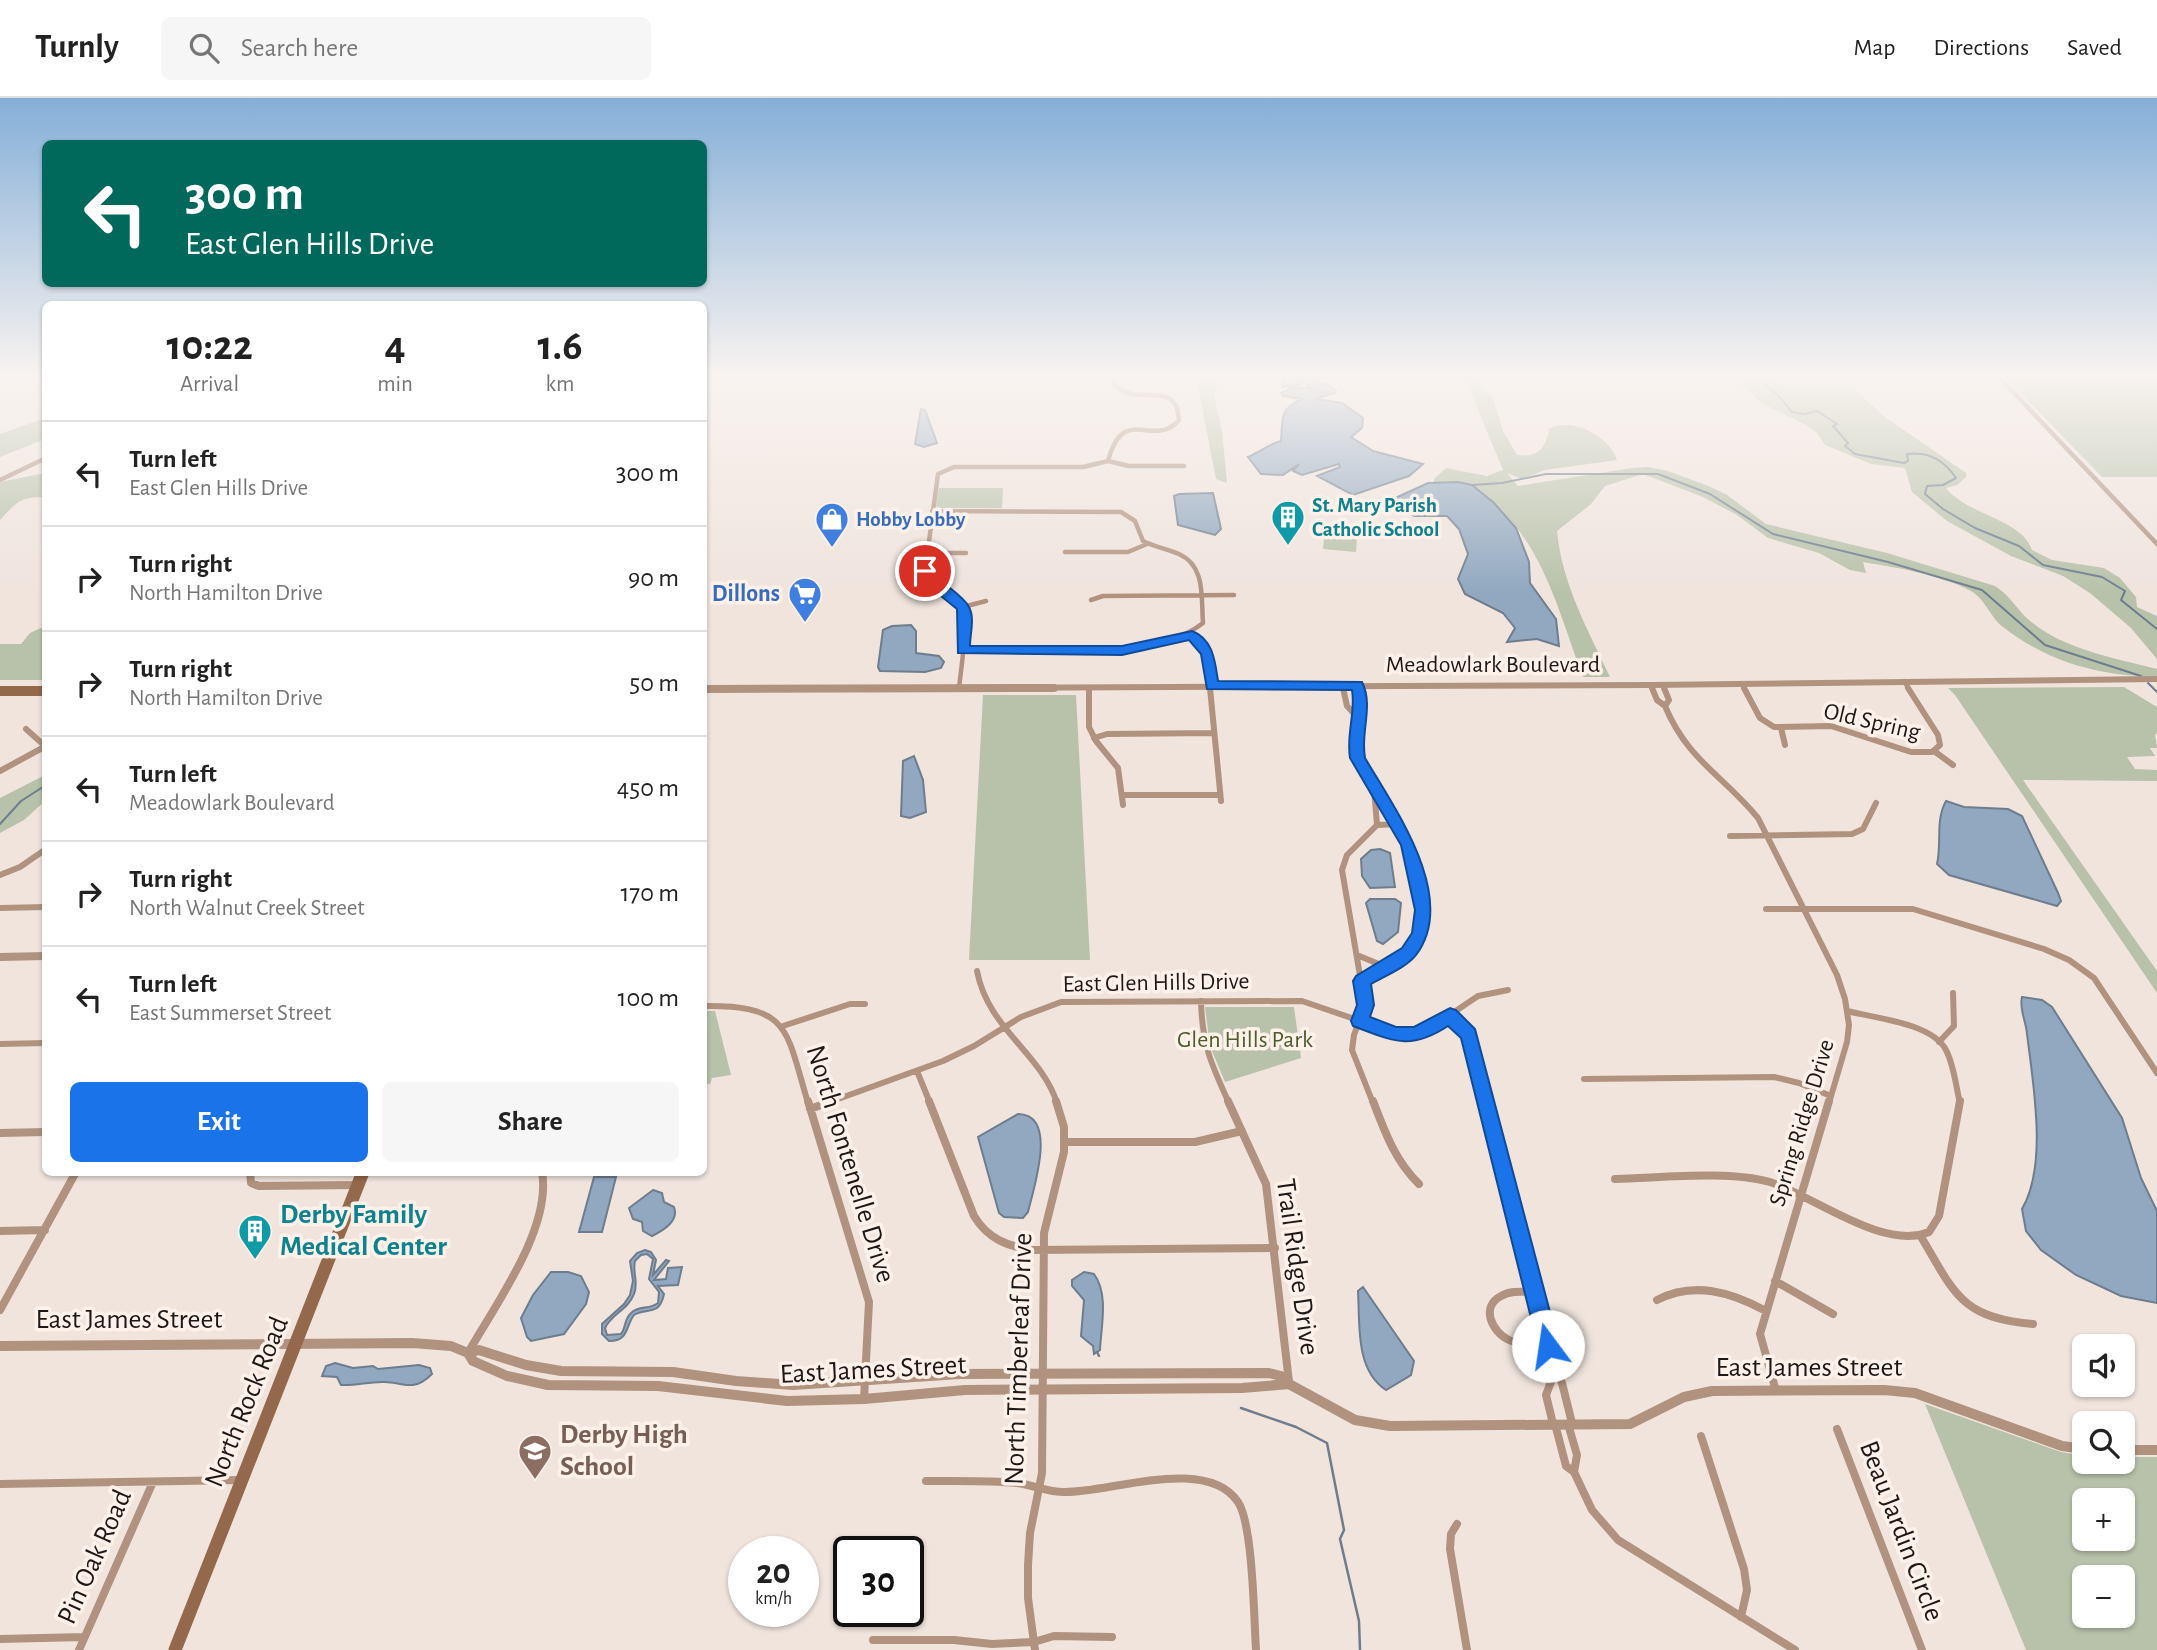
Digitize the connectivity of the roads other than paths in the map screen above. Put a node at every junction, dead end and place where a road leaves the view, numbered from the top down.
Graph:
1 (1111, 448) edge
2 (2067, 448) edge
3 (42, 460) edge
4 (1108, 461) junction
5 (1184, 466) dead end
6 (0, 480) edge
7 (932, 511) junction
8 (1147, 544) junction
9 (2157, 544) edge
10 (1065, 552) dead end
11 (926, 553) junction
12 (966, 553) dead end
13 (937, 586) junction
14 (919, 595) dead end
15 (1202, 596) junction
16 (1234, 596) dead end
17 (1091, 600) dead end
18 (986, 601) dead end
19 (963, 607) junction
20 (1192, 635) junction
21 (962, 650) junction
22 (2157, 680) edge
23 (1904, 681) junction
24 (1742, 684) junction
25 (1342, 685) junction
26 (1357, 685) junction
27 (1651, 685) junction
28 (1663, 685) junction
29 (1212, 686) junction
30 (1089, 687) junction
31 (959, 688) junction
32 (707, 689) edge
33 (0, 691) edge
34 (42, 691) edge
35 (1665, 706) junction
36 (1357, 717) junction
37 (1780, 728) junction
38 (26, 729) dead end
39 (1214, 733) junction
40 (1094, 738) junction
41 (42, 743) edge
42 (1785, 746) dead end
43 (42, 748) edge
44 (1934, 751) junction
45 (1954, 765) dead end
46 (0, 771) edge
47 (1374, 788) junction
48 (1122, 795) junction
49 (1876, 803) dead end
50 (1123, 805) dead end
51 (1398, 824) junction
52 (1377, 825) junction
53 (1730, 836) dead end
54 (1767, 836) junction
55 (42, 852) edge
56 (0, 875) edge
57 (42, 907) edge
58 (0, 908) edge
59 (1766, 909) dead end
60 (1805, 909) junction
61 (1357, 955) junction
62 (42, 956) edge
63 (0, 957) edge
64 (1386, 967) junction
65 (977, 971) dead end
66 (1362, 981) junction
67 (1508, 990) dead end
68 (1953, 993) dead end
69 (1201, 1002) junction
70 (865, 1004) dead end
71 (707, 1006) edge
72 (1847, 1011) junction
73 (1450, 1016) junction
74 (1359, 1021) junction
75 (783, 1026) junction
76 (1003, 1027) junction
77 (1939, 1041) junction
78 (0, 1044) edge
79 (42, 1044) edge
80 (2147, 1058) junction
81 (2157, 1058) edge
82 (917, 1070) junction
83 (2157, 1073) edge
84 (1584, 1079) dead end
85 (1831, 1096) junction
86 (810, 1109) junction
87 (1241, 1131) junction
88 (42, 1132) edge
89 (0, 1133) edge
90 (1065, 1142) junction
91 (74, 1176) edge
92 (250, 1176) edge
93 (542, 1176) edge
94 (360, 1179) edge
95 (1615, 1179) dead end
96 (1419, 1184) dead end
97 (1801, 1195) junction
98 (45, 1230) junction
99 (0, 1231) edge
100 (1920, 1235) junction
101 (1275, 1248) junction
102 (1044, 1249) junction
103 (1775, 1281) junction
104 (1535, 1292) junction
105 (1657, 1300) dead end
106 (0, 1310) edge
107 (1766, 1311) junction
108 (1833, 1314) dead end
109 (2033, 1324) dead end
110 (297, 1343) junction
111 (0, 1346) edge
112 (1548, 1346) junction
113 (468, 1353) junction
114 (1555, 1371) junction
115 (1044, 1374) junction
116 (864, 1382) junction
117 (1289, 1384) junction
118 (1044, 1389) junction
119 (1776, 1391) junction
120 (864, 1399) junction
121 (1570, 1423) junction
122 (1554, 1424) junction
123 (1837, 1429) dead end
124 (1701, 1436) dead end
125 (2072, 1447) edge
126 (2135, 1450) edge
127 (2157, 1450) edge
128 (1574, 1472) junction
129 (242, 1480) junction
130 (926, 1481) dead end
131 (153, 1482) junction
132 (0, 1484) edge
133 (1039, 1488) junction
134 (1457, 1524) dead end
135 (1741, 1617) junction
136 (84, 1637) junction
137 (1112, 1637) dead end
138 (0, 1639) edge
139 (873, 1640) dead end
140 (1034, 1646) edge
141 (79, 1650) edge
142 (175, 1650) edge
143 (1256, 1650) edge
144 (1467, 1650) edge
145 (1795, 1650) edge
146 (1922, 1650) edge

1 - 4 street
2 - 9 street
3 - 6 street
4 - 5 street
4 - 7 street
7 - 8 street
7 - 11 street
8 - 10 street
8 - 15 street
11 - 12 street
11 - 13 street
13 - 14 street
13 - 19 street
15 - 16 street
15 - 17 street
15 - 20 street
18 - 19 street
19 - 21 street
20 - 21 street
20 - 29 street
21 - 31 street
22 - 23 street, Meadowlark Boulevard
23 - 24 street, Meadowlark Boulevard
23 - 44 street, Old Spring
24 - 28 street, Meadowlark Boulevard
24 - 37 street
25 - 26 street, Meadowlark Boulevard
25 - 29 street, Meadowlark Boulevard
25 - 36 street
26 - 27 street, Meadowlark Boulevard
26 - 36 street
27 - 28 street, Meadowlark Boulevard
27 - 35 street, Spring Ridge Drive
28 - 35 street, Spring Ridge Drive
29 - 30 street, Meadowlark Boulevard
29 - 39 street
30 - 31 street, Meadowlark Boulevard
30 - 40 street
31 - 32 street, Meadowlark Boulevard
33 - 34 main road
35 - 54 street, Spring Ridge Drive
36 - 47 street
37 - 42 street
37 - 44 street, Old Spring
38 - 41 street
39 - 40 street
39 - 48 street
40 - 48 street
43 - 46 street
44 - 45 street
47 - 51 street
47 - 52 street
48 - 50 street
49 - 54 street
51 - 52 street
51 - 64 street
52 - 61 street
53 - 54 street
54 - 60 street, Spring Ridge Drive
55 - 56 street
57 - 58 street
59 - 60 street
60 - 72 street, Spring Ridge Drive
60 - 80 street
61 - 64 street
61 - 66 street
62 - 63 street
64 - 66 street
65 - 76 street, North Timberleaf Drive
66 - 74 street
67 - 73 street, East Glen Hills Drive
68 - 77 street
69 - 74 street, East Glen Hills Drive
69 - 76 street, East Glen Hills Drive
69 - 87 street, Trail Ridge Drive
70 - 75 street
71 - 75 street
72 - 77 street
72 - 85 street, Spring Ridge Drive
73 - 74 street, East Glen Hills Drive
73 - 104 street
74 - 96 street
75 - 86 street, North Fontenelle Drive
76 - 82 street, East Glen Hills Drive
76 - 90 street, North Timberleaf Drive
77 - 100 street
78 - 79 street
80 - 81 street
80 - 83 street
82 - 86 street, East Glen Hills Drive
82 - 102 street
84 - 85 street
85 - 97 street, Spring Ridge Drive
86 - 116 street, North Fontenelle Drive
87 - 90 street
87 - 101 street, Trail Ridge Drive
88 - 89 street
90 - 102 street, North Timberleaf Drive
91 - 98 street
92 - 94 street
93 - 113 street
94 - 110 main road, North Rock Road
95 - 97 street
97 - 100 street
97 - 103 street, Spring Ridge Drive
98 - 99 street
98 - 106 street
100 - 109 street
101 - 102 street
101 - 117 street, Trail Ridge Drive
102 - 115 street, North Timberleaf Drive
103 - 107 street, Spring Ridge Drive
103 - 108 street
104 - 112 street
104 - 112 street
105 - 107 street
107 - 119 street, Spring Ridge Drive
110 - 111 street, East James Street
110 - 113 street, East James Street
110 - 129 main road, North Rock Road
112 - 114 street
113 - 116 street, East James Street
113 - 120 street, East James Street
114 - 121 street
114 - 122 street
115 - 116 street, East James Street
115 - 117 street, East James Street
115 - 118 street, North Timberleaf Drive
116 - 120 street, North Fontenelle Drive
117 - 118 street, East James Street
117 - 122 street, East James Street
118 - 120 street, East James Street
118 - 133 street, North Timberleaf Drive
119 - 121 street, East James Street
119 - 125 street, East James Street
121 - 122 street, East James Street
121 - 128 street
122 - 128 street
123 - 146 street, Beau Jardin Circle
124 - 135 street
126 - 127 street
128 - 135 street
129 - 131 street
129 - 142 main road, North Rock Road
130 - 133 street
131 - 132 street
131 - 136 street, Pin Oak Road
133 - 140 street, North Timberleaf Drive
133 - 143 street
134 - 144 street
135 - 145 street
136 - 138 street
136 - 141 street, Pin Oak Road
137 - 140 street
139 - 140 street

